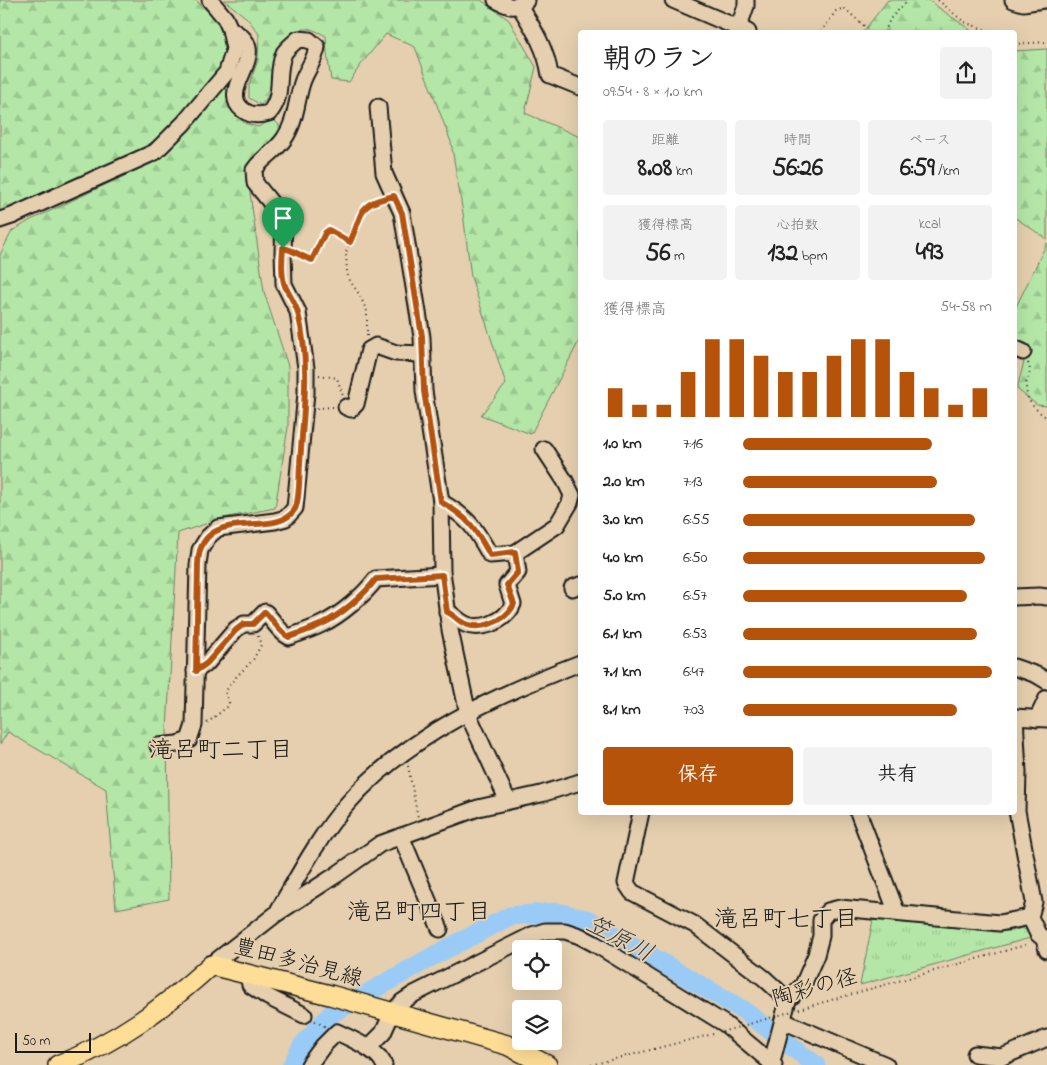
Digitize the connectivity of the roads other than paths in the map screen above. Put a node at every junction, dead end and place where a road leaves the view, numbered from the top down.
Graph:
1 (210, 0) edge
2 (496, 0) edge
3 (673, 0) edge
4 (746, 0) edge
5 (1013, 0) edge
6 (1044, 0) edge
7 (523, 3) edge
8 (230, 29) junction
9 (741, 30) edge
10 (743, 30) edge
11 (578, 86) edge
12 (378, 107) dead end
13 (0, 220) edge
14 (423, 354) junction
15 (346, 407) road end
16 (544, 449) dead end
17 (441, 502) junction
18 (515, 552) junction
19 (442, 575) junction
20 (1017, 597) edge
21 (1047, 597) edge
22 (447, 612) junction
23 (578, 664) edge
24 (1017, 668) edge
25 (196, 671) junction
26 (1047, 681) edge
27 (1047, 698) edge
28 (468, 714) junction
29 (1017, 717) edge
30 (1042, 719) edge
31 (158, 746) dead end
32 (1017, 758) edge
33 (578, 783) edge
34 (508, 801) junction
35 (1017, 812) edge
36 (1017, 812) edge
37 (640, 815) edge
38 (859, 815) edge
39 (401, 836) junction
40 (897, 913) junction
41 (276, 914) junction
42 (1030, 917) junction
43 (440, 928) dead end
44 (1045, 945) edge
45 (211, 965) junction
46 (248, 974) junction
47 (788, 1000) junction
48 (387, 1012) junction
49 (304, 1016) road end
50 (783, 1021) junction
51 (1047, 1038) edge
52 (368, 1048) junction
53 (975, 1054) dead end
54 (58, 1065) edge
55 (309, 1065) edge
56 (384, 1065) edge
57 (548, 1065) edge
58 (772, 1065) edge
59 (886, 1065) edge

1 - 8 street
2 - 7 street
3 - 9 street
4 - 10 street
5 - 6 street
7 - 11 street
8 - 13 street
8 - 25 street
12 - 14 street
14 - 15 street
14 - 17 street
16 - 18 street
17 - 18 street
17 - 19 street
18 - 22 street
19 - 22 street
19 - 25 street
20 - 21 street
22 - 28 street
23 - 28 street
24 - 26 street
25 - 31 street
27 - 30 street
28 - 34 street
28 - 41 street
29 - 30 street
32 - 35 street
33 - 34 street
34 - 39 street
36 - 42 street
37 - 47 street
38 - 40 street
39 - 41 street
39 - 43 street
40 - 42 street
40 - 47 street
41 - 45 street
42 - 44 street
45 - 46 main road, 豊田多治見線
45 - 54 main road, 豊田多治見線
46 - 48 main road, 豊田多治見線
46 - 49 street
47 - 50 street
48 - 52 street
48 - 57 main road, 豊田多治見線
48 - 58 street
50 - 58 street
50 - 59 street
51 - 53 street
52 - 55 street
52 - 56 street

